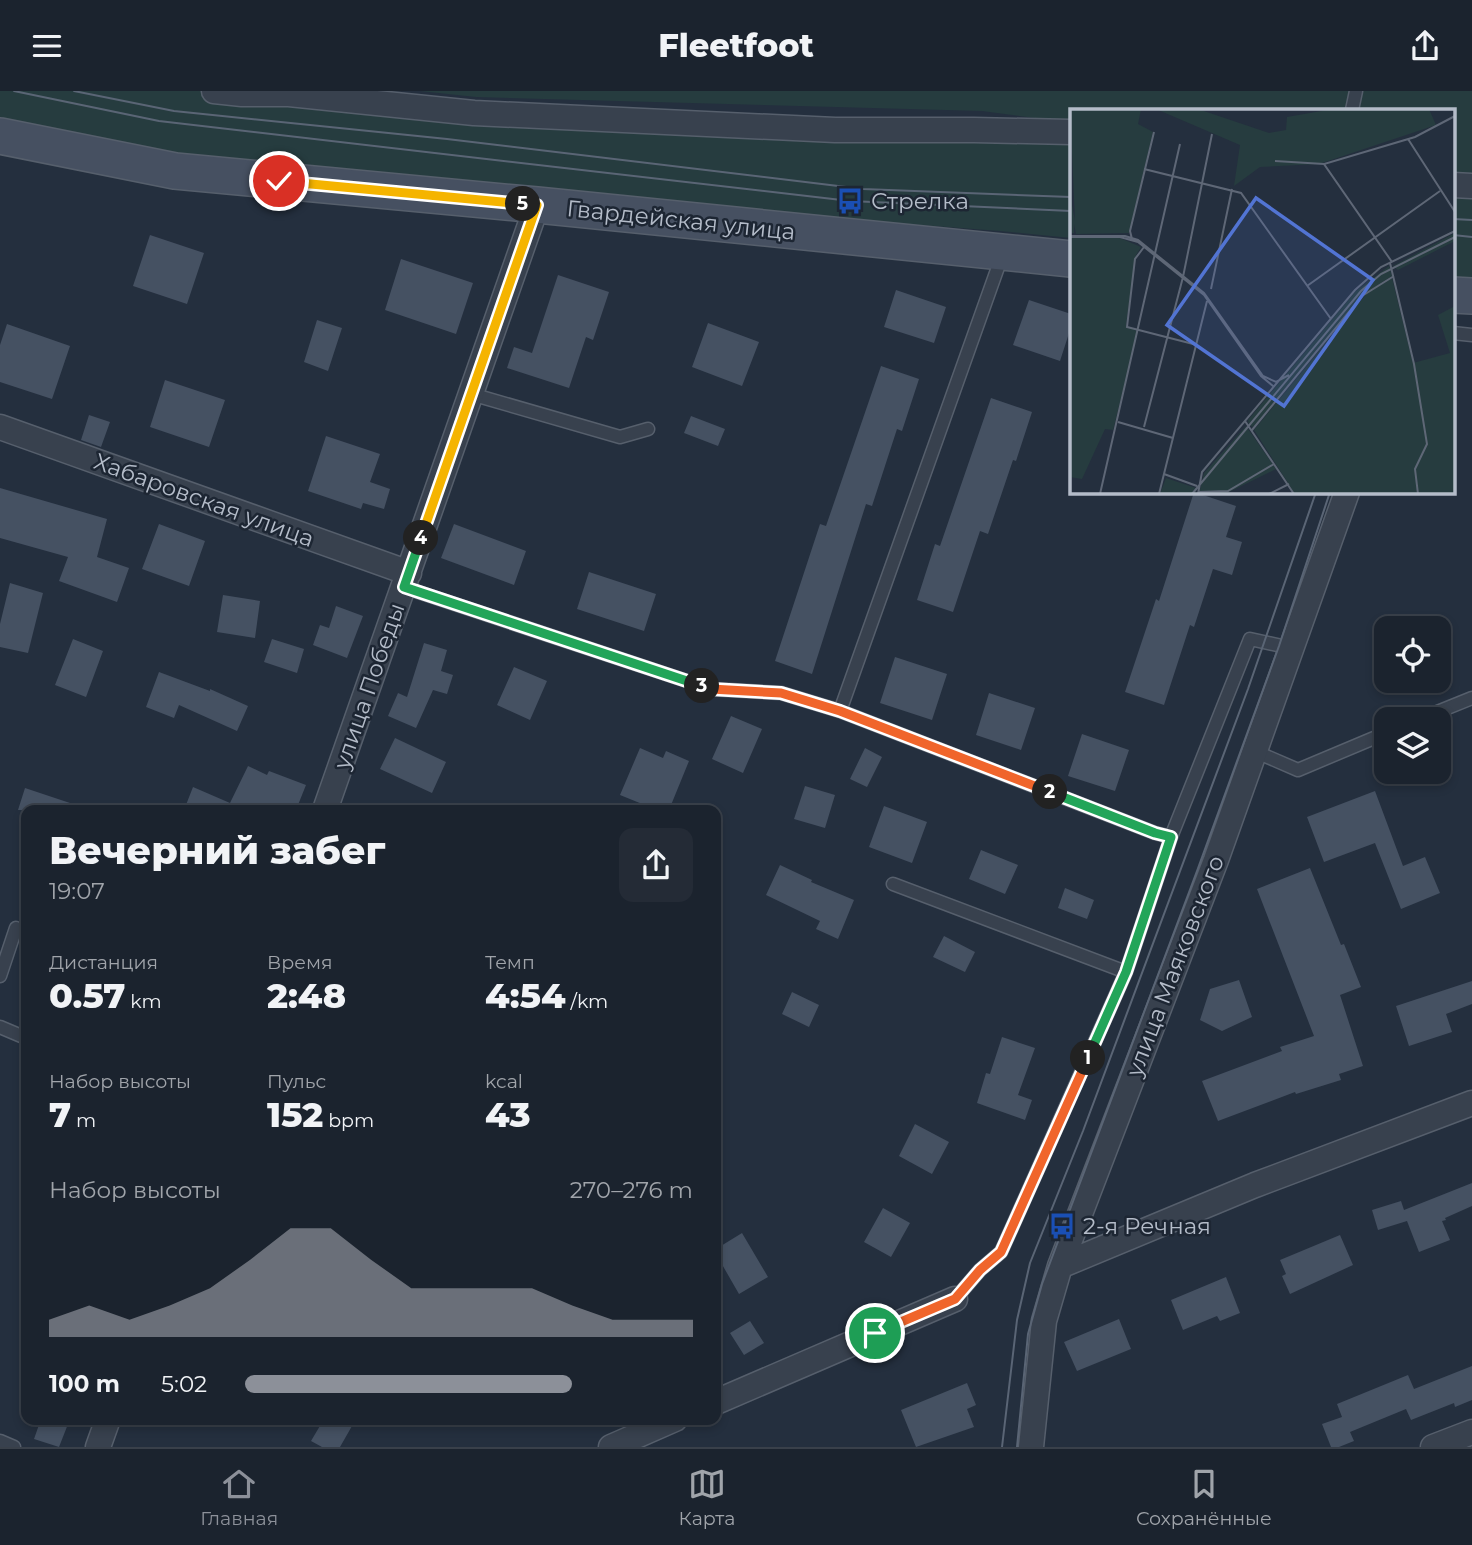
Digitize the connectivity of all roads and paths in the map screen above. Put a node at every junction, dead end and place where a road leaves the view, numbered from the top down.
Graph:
1 (214, 91) edge
2 (1356, 91) edge
3 (1352, 109) edge
4 (1070, 132) edge
5 (0, 136) edge
6 (1454, 185) edge
7 (1472, 185) edge
8 (537, 205) junction
9 (1003, 253) junction
10 (1070, 259) edge
11 (1454, 295) edge
12 (1472, 296) edge
13 (1454, 333) edge
14 (1472, 335) edge
15 (471, 394) junction
16 (0, 427) edge
17 (648, 429) dead end
18 (1347, 493) edge
19 (406, 580) junction
20 (1291, 648) junction
21 (1472, 698) edge
22 (1450, 707) edge
23 (840, 711) junction
24 (1374, 738) edge
25 (1254, 751) junction
26 (327, 805) edge
27 (1171, 837) junction
28 (893, 884) dead end
29 (16, 928) dead end
30 (1126, 972) junction
31 (0, 976) edge
32 (0, 1027) edge
33 (21, 1036) edge
34 (1471, 1105) edge
35 (1060, 1266) junction
36 (955, 1299) joint
37 (721, 1400) edge
38 (106, 1425) edge
39 (662, 1425) edge
40 (1472, 1432) edge
41 (0, 1441) edge
42 (14, 1447) edge
43 (98, 1447) edge
44 (611, 1447) edge
45 (1031, 1447) edge
46 (1433, 1447) edge

1 - 4 street
2 - 3 lane
5 - 8 main road, Гвардейская улица
6 - 7 street
8 - 9 main road, Гвардейская улица
8 - 15 street, улица Победы
9 - 10 main road, Гвардейская улица
9 - 23 lane
11 - 12 main road
13 - 14 lane
15 - 17 lane
15 - 19 street, улица Победы
16 - 19 street, Хабаровская улица
18 - 20 street, улица Маяковского
19 - 23 lane
19 - 26 street, улица Победы
20 - 25 street, улица Маяковского
20 - 27 lane
21 - 22 lane
23 - 27 lane
24 - 25 lane
25 - 35 street, улица Маяковского
27 - 30 lane
28 - 30 lane
29 - 31 lane
30 - 36 lane
32 - 33 lane
34 - 35 street
35 - 45 street, улица Маяковского
36 - 37 street
38 - 43 street
39 - 44 street
40 - 46 street
41 - 42 lane

